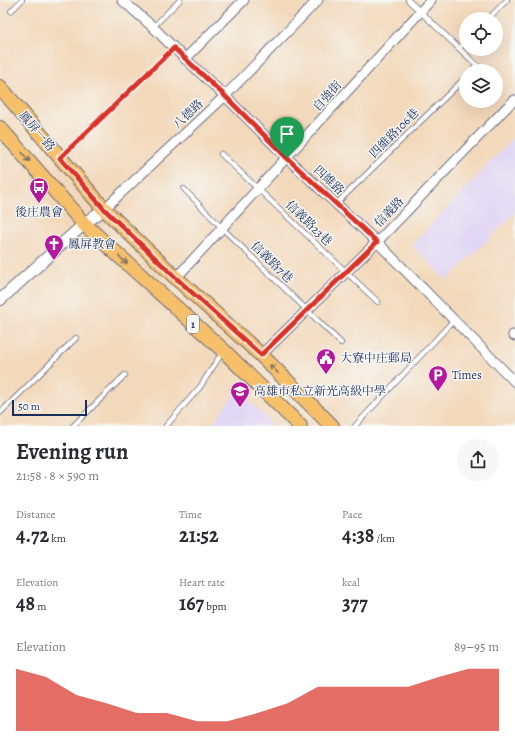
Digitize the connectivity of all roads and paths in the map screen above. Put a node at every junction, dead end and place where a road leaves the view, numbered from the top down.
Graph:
1 (22, 0) edge
2 (122, 0) edge
3 (180, 0) edge
4 (244, 0) edge
5 (318, 0) edge
6 (408, 0) edge
7 (431, 0) edge
8 (506, 0) edge
9 (11, 11) dead end
10 (420, 11) junction
11 (495, 12) edge
12 (153, 27) junction
13 (174, 48) junction
14 (459, 48) edge
15 (467, 56) edge
16 (185, 59) junction
17 (476, 64) edge
18 (459, 84) edge
19 (0, 87) edge
20 (225, 96) junction
21 (515, 100) edge
22 (1, 131) edge
23 (221, 154) dead end
24 (60, 158) junction
25 (287, 158) junction
26 (184, 189) dead end
27 (259, 189) junction
28 (336, 204) junction
29 (104, 209) junction
30 (84, 224) junction
31 (222, 228) junction
32 (377, 242) junction
33 (346, 272) junction
34 (176, 278) junction
35 (1, 297) edge
36 (378, 302) dead end
37 (307, 310) junction
38 (454, 320) junction
39 (76, 338) dead end
40 (342, 343) dead end
41 (224, 351) junction
42 (261, 355) junction
43 (125, 376) dead end
44 (515, 382) edge
45 (0, 413) edge
46 (73, 426) edge
47 (166, 426) edge
48 (300, 426) edge
49 (332, 426) edge
50 (355, 426) edge

1 - 9 lane
2 - 12 street, 四維路
3 - 12 lane
4 - 16 street
5 - 20 street, 八德路
6 - 10 lane
7 - 10 street, 自強街
8 - 11 lane
10 - 14 lane
10 - 25 street, 自強街
12 - 13 street, 四維路
13 - 16 street, 四維路
13 - 24 lane
15 - 17 lane
16 - 20 street, 四維路
18 - 28 lane, 四維路106巷
19 - 24 main road, 鳳屏一路 / 1
20 - 25 street, 四維路
20 - 29 street, 八德路
21 - 32 street, 信義路
22 -> 30 main road, 1
23 - 27 lane, 信義路23巷
24 - 29 main road, 鳳屏一路 / 1
25 - 27 street, 自強街
25 - 28 street, 四維路
26 - 31 lane, 信義路7巷
27 - 31 street, 自強街
27 - 33 lane, 信義路23巷
28 - 32 street, 四維路
29 - 30 street
29 - 34 main road, 鳳屏一路 / 1
30 - 35 street
30 -> 41 main road, 1
31 - 34 street, 自強街
31 - 37 lane, 信義路7巷
32 - 33 street, 信義路
32 - 38 street, 四維路
33 - 36 lane, 信義路23巷
33 - 37 street, 信義路
34 - 42 main road, 鳳屏一路 / 1
37 - 40 lane, 信義路7巷
37 - 42 street, 信義路
38 - 44 street, 四維路
38 - 50 lane
39 - 45 lane
41 - 47 lane
41 - 48 main road, 1
49 -> 42 main road, 鳳屏一路 / 1
43 - 46 lane

